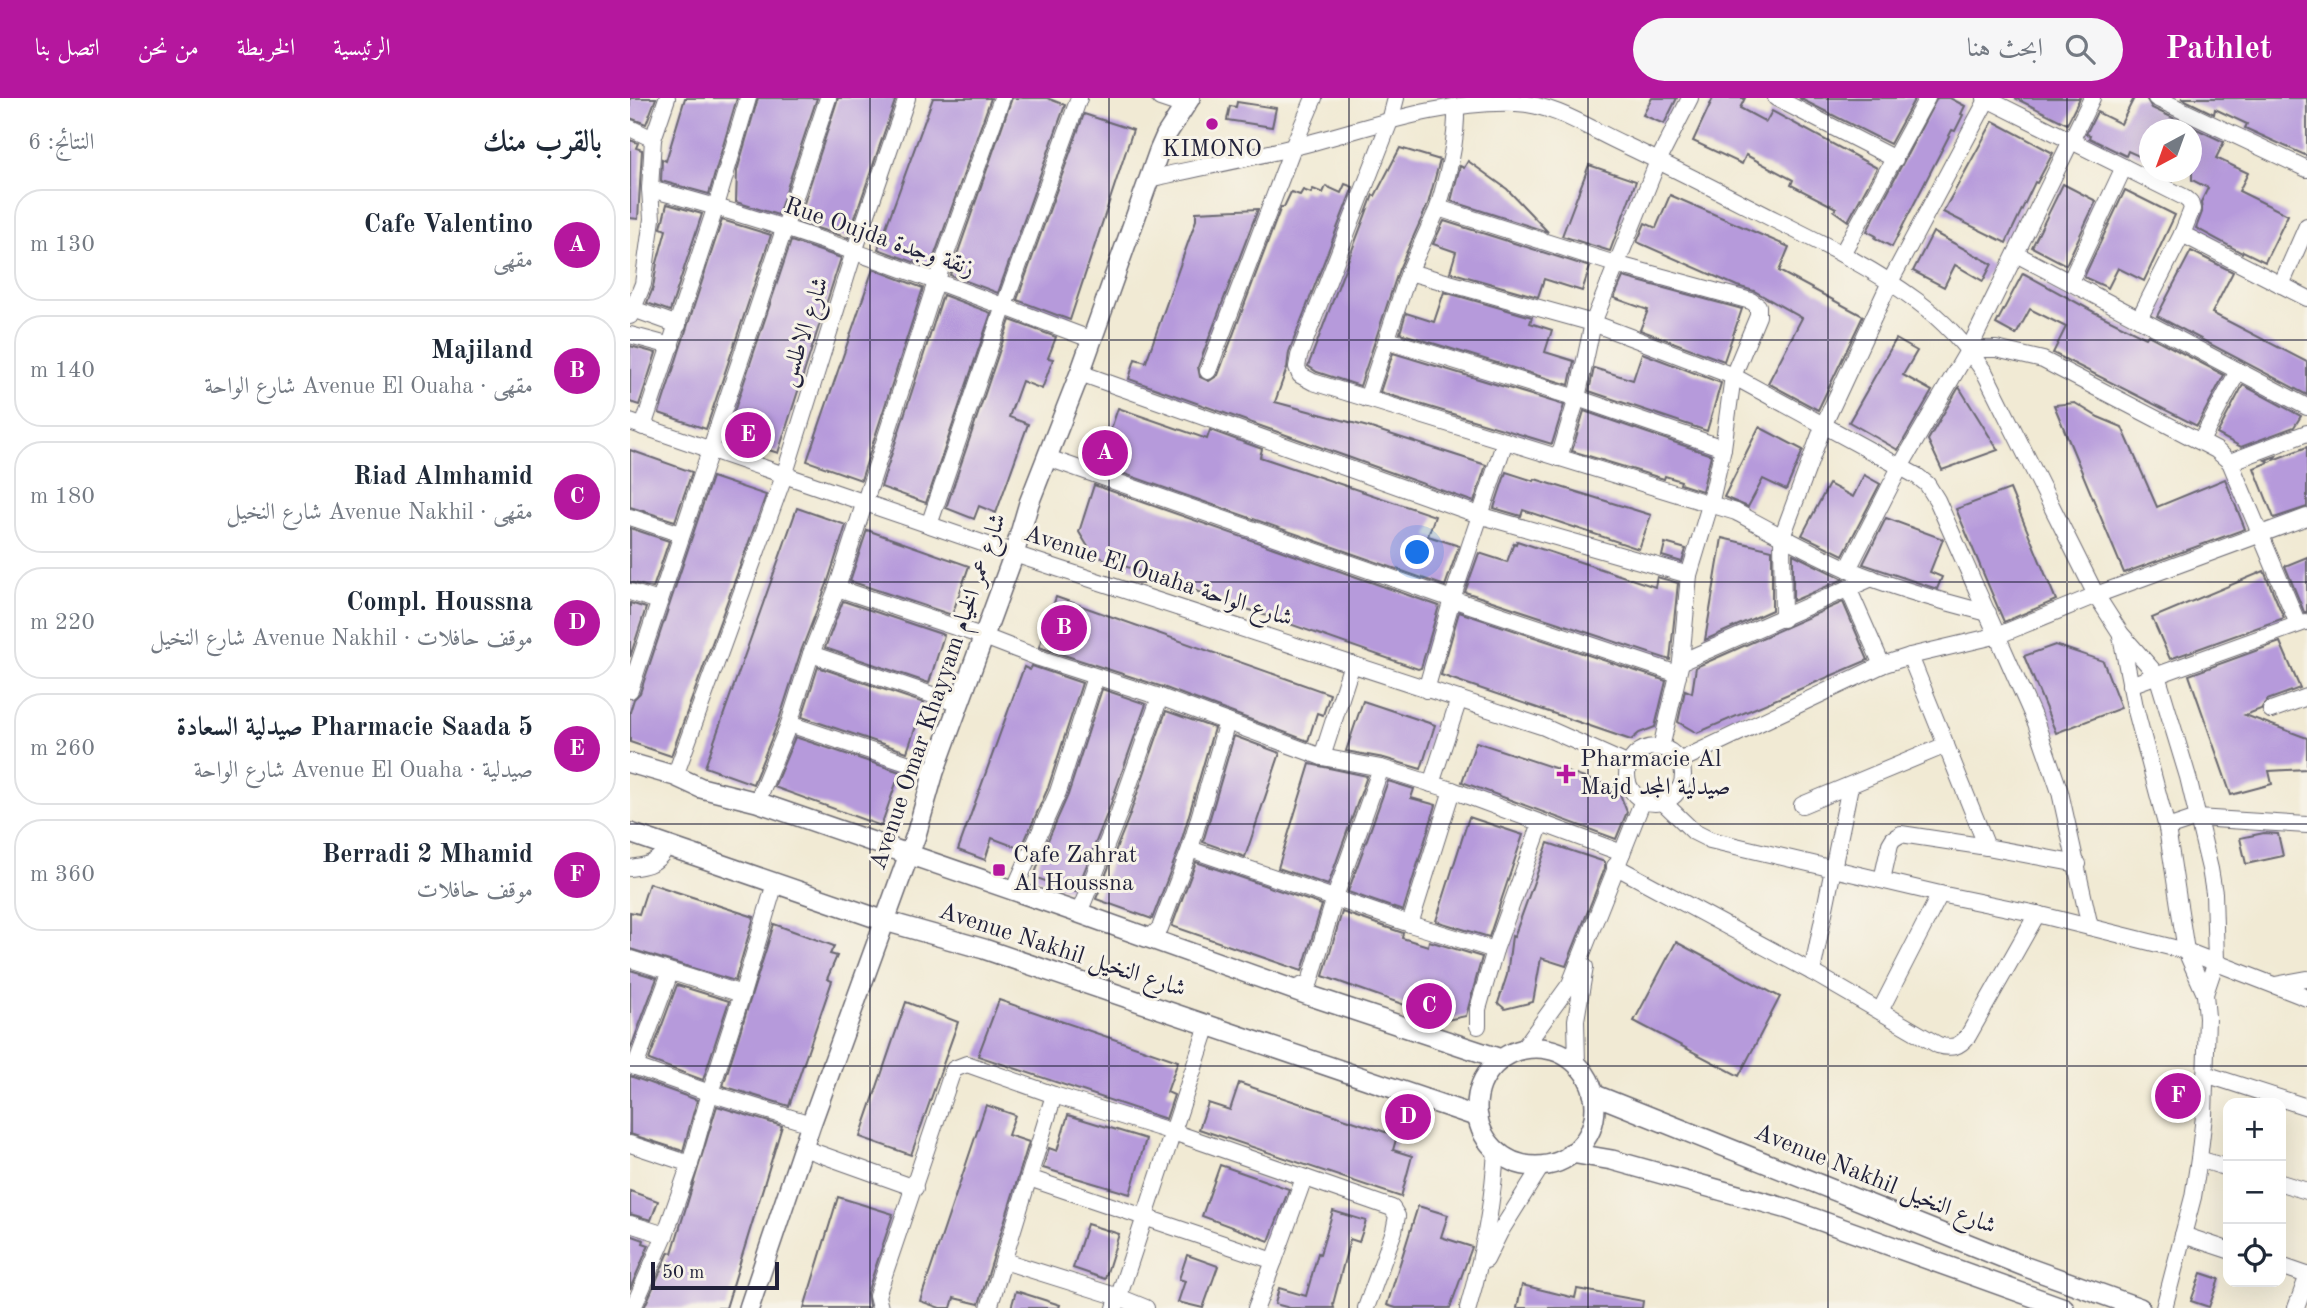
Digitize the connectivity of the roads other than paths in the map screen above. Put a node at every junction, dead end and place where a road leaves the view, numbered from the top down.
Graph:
1 (667, 98) edge
2 (748, 98) edge
3 (828, 98) edge
4 (907, 98) edge
5 (1002, 98) edge
6 (1079, 98) edge
7 (1160, 98) edge
8 (1314, 98) edge
9 (1396, 98) edge
10 (1690, 98) edge
11 (1776, 98) edge
12 (1927, 98) edge
13 (1987, 98) edge
14 (2092, 98) edge
15 (2156, 98) edge
16 (1493, 100) edge
17 (1187, 102) edge
18 (1456, 107) junction
19 (1390, 121) junction
20 (630, 128) edge
21 (653, 139) junction
22 (2071, 141) junction
23 (1293, 147) junction
24 (1895, 159) junction
25 (1658, 160) junction
26 (2124, 167) junction
27 (2307, 169) edge
28 (1149, 178) junction
29 (650, 189) junction
30 (716, 206) junction
31 (1438, 208) junction
32 (2307, 226) edge
33 (784, 229) junction
34 (2182, 234) junction
35 (854, 252) junction
36 (1842, 254) junction
37 (2016, 254) junction
38 (1615, 264) junction
39 (1409, 272) junction
40 (936, 282) junction
41 (1891, 282) junction
42 (2070, 282) junction
43 (2281, 285) junction
44 (2307, 299) edge
45 (1004, 306) junction
46 (631, 313) edge
47 (2139, 319) junction
48 (1593, 323) junction
49 (678, 325) junction
50 (630, 335) edge
51 (1090, 339) junction
52 (1388, 340) junction
53 (671, 346) junction
54 (1969, 349) junction
55 (1208, 371) dead end
56 (2238, 371) junction
57 (1080, 373) junction
58 (1733, 376) junction
59 (1577, 398) junction
60 (1367, 399) junction
61 (2307, 407) edge
62 (636, 424) edge
63 (1824, 424) junction
64 (2307, 433) edge
65 (1505, 441) junction
66 (2201, 441) junction
67 (1723, 448) junction
68 (710, 451) junction
69 (1048, 458) junction
70 (1559, 458) junction
71 (2230, 462) junction
72 (1900, 467) junction
73 (784, 476) junction
74 (864, 503) junction
75 (1710, 505) junction
76 (1479, 514) junction
77 (630, 517) edge
78 (2307, 517) edge
79 (929, 525) junction
80 (681, 534) junction
81 (2259, 536) junction
82 (1782, 537) junction
83 (1014, 554) junction
84 (1848, 569) junction
85 (1689, 575) junction
86 (1872, 578) junction
87 (1848, 588) junction
88 (837, 589) junction
89 (630, 592) edge
90 (2096, 596) junction
91 (1452, 599) junction
92 (659, 601) junction
93 (1988, 612) junction
94 (1783, 619) junction
95 (2302, 622) edge
96 (2121, 634) junction
97 (1998, 635) junction
98 (982, 636) junction
99 (811, 654) junction
100 (1910, 656) junction
101 (1352, 664) junction
102 (1882, 666) junction
103 (1680, 668) junction
104 (633, 670) edge
105 (2157, 675) junction
106 (1095, 677) junction
107 (2130, 685) junction
108 (630, 690) edge
109 (1426, 690) junction
110 (1160, 697) junction
111 (2307, 697) edge
112 (1458, 699) junction
113 (959, 704) junction
114 (2271, 710) dead end
115 (1227, 722) junction
116 (789, 724) junction
117 (1946, 745) junction
118 (1661, 748) junction
119 (1322, 757) junction
120 (1679, 761) junction
121 (630, 763) edge
122 (1629, 765) junction
123 (1381, 768) junction
124 (934, 772) junction
125 (674, 776) junction
126 (1431, 784) junction
127 (1850, 786) junction
128 (1452, 790) junction
129 (1643, 800) junction
130 (757, 802) junction
131 (1663, 802) junction
132 (1802, 805) dead end
133 (2197, 818) junction
134 (1541, 823) junction
135 (2307, 825) edge
136 (2167, 828) junction
137 (630, 833) edge
138 (661, 844) junction
139 (1987, 847) junction
140 (1190, 849) junction
141 (909, 854) junction
142 (1619, 859) junction
143 (2078, 864) junction
144 (630, 868) edge
145 (1832, 868) junction
146 (1882, 880) junction
147 (775, 883) junction
148 (1014, 890) junction
149 (1940, 894) junction
150 (1335, 897) junction
151 (1079, 913) junction
152 (2037, 914) junction
153 (885, 921) junction
154 (1410, 924) junction
155 (2091, 927) junction
156 (1591, 932) junction
157 (1150, 938) junction
158 (1495, 950) junction
159 (2186, 951) junction
160 (630, 959) edge
161 (2216, 961) junction
162 (1812, 972) junction
163 (670, 973) junction
164 (2307, 979) edge
165 (2274, 985) junction
166 (1294, 989) junction
167 (742, 994) junction
168 (2205, 994) junction
169 (2307, 998) edge
170 (1880, 1012) junction
171 (1208, 1025) junction
172 (1478, 1026) dead end
173 (1522, 1049) junction
174 (1501, 1059) junction
175 (1577, 1065) junction
176 (633, 1066) edge
177 (2205, 1074) junction
178 (710, 1093) junction
179 (1593, 1094) junction
180 (1054, 1095) junction
181 (2307, 1107) edge
182 (1478, 1117) junction
183 (811, 1124) junction
184 (1173, 1132) junction
185 (630, 1144) edge
186 (803, 1148) junction
187 (1496, 1150) junction
188 (1571, 1153) junction
189 (2199, 1159) junction
190 (690, 1164) junction
191 (1542, 1165) junction
192 (2223, 1166) edge
193 (1028, 1178) junction
194 (1304, 1178) junction
195 (2286, 1185) edge
196 (915, 1188) junction
197 (2307, 1191) edge
198 (1145, 1217) junction
199 (630, 1224) edge
200 (664, 1235) junction
201 (2183, 1235) junction
202 (2223, 1248) edge
203 (1004, 1261) junction
204 (1274, 1261) junction
205 (2286, 1268) edge
206 (2307, 1276) edge
207 (1476, 1281) junction
208 (1117, 1302) edge
209 (633, 1308) edge
210 (749, 1308) edge
211 (880, 1308) edge
212 (989, 1308) edge
213 (1146, 1308) edge
214 (1256, 1308) edge
215 (1366, 1308) edge
216 (1468, 1308) edge
217 (2064, 1308) edge
218 (2140, 1308) edge
219 (2164, 1308) edge
220 (2297, 1308) edge

1 - 21 street
2 - 30 street
3 - 33 street
4 - 35 street, شارع الاطلس
5 - 40 street
6 - 45 street
7 - 17 street
8 - 23 street
9 - 19 street
10 - 25 street
11 - 24 street
12 - 24 street
13 - 22 street
13 - 41 street
14 - 22 street
15 - 27 street
16 - 18 street
16 - 25 street
17 - 28 street, Avenue Omar Khayyam شارع عمر الخيام
18 - 19 street
18 - 31 street
19 - 23 street
19 - 60 street
20 - 21 street
21 - 29 street
22 - 26 street
22 - 37 street
23 - 28 street
23 - 55 street
24 - 36 street
25 - 36 street
25 - 38 street
26 - 34 street
26 - 42 street
28 - 51 street, Avenue Omar Khayyam شارع عمر الخيام
29 - 30 street, Rue Oujda زنقة وجدة
29 - 46 street
30 - 33 street, Rue Oujda زنقة وجدة
30 - 49 street
31 - 38 street
31 - 39 street
32 - 43 street
33 - 35 street, Rue Oujda زنقة وجدة
33 - 68 street
34 - 43 street
34 - 47 street
35 - 40 street, Rue Oujda زنقة وجدة
35 - 73 street, شارع الاطلس
36 - 41 street
37 - 42 street
37 - 54 street
38 - 48 street
38 - 58 street
39 - 48 street
39 - 52 street
40 - 45 street, Rue Oujda زنقة وجدة
40 - 74 street
41 - 54 street
41 - 63 street
42 - 47 street
43 - 44 street
45 - 51 street, Rue Oujda زنقة وجدة
45 - 79 street
46 - 49 street
47 - 56 street
48 - 58 street
48 - 59 street
49 - 53 street
50 - 53 street
51 - 57 street, Avenue Omar Khayyam شارع عمر الخيام
52 - 59 street
52 - 60 street
53 - 62 street
54 - 66 street
54 - 72 street
54 - 90 street
56 - 61 street
56 - 66 street
57 - 69 street, Avenue Omar Khayyam شارع عمر الخيام
57 - 76 street
58 - 63 street
58 - 67 street
59 - 67 street
59 - 70 street
60 - 65 street
62 - 68 street, Avenue El Ouaha شارع الواحة
63 - 72 street
63 - 82 street
64 - 71 street
65 - 70 street
65 - 76 street
66 - 71 street
67 - 75 street
68 - 73 street, Avenue El Ouaha شارع الواحة
68 - 80 street
69 - 83 street, Avenue Omar Khayyam شارع عمر الخيام
69 - 91 street
70 - 75 street
71 - 81 street
72 - 84 street
72 - 93 street
73 - 74 street, Avenue El Ouaha شارع الواحة
73 - 125 street, شارع الاطلس
74 - 79 street, Avenue El Ouaha شارع الواحة
74 - 88 street
75 - 82 street
75 - 85 street
76 - 85 street
76 - 91 street
77 - 80 street
78 - 81 street
79 - 83 street, Avenue El Ouaha شارع الواحة
80 - 92 street
81 - 90 street
81 - 95 street
82 - 84 street
82 - 94 street
83 - 98 street, Avenue Omar Khayyam شارع عمر الخيام
83 - 101 street, Avenue El Ouaha شارع الواحة
84 - 86 street
85 - 103 street
86 - 87 street
86 - 93 street
87 - 94 street
87 - 102 street
88 - 98 street
88 - 99 street
89 - 92 street
90 - 96 street
90 - 97 street
91 - 103 street
91 - 109 street
92 - 104 street
93 - 97 street
94 - 103 street
95 - 105 street
96 - 105 street
96 - 107 street
97 - 100 street
97 - 143 street
98 - 106 street
98 - 113 street, Avenue Omar Khayyam شارع عمر الخيام
99 - 113 street
99 - 116 street
100 - 102 street
100 - 117 street
101 - 109 street, Avenue El Ouaha شارع الواحة
101 - 119 street
102 - 120 street
103 - 118 street
104 - 108 street
105 - 107 street
105 - 133 street
106 - 110 street
106 - 148 street
107 - 136 street
109 - 112 street, Avenue El Ouaha شارع الواحة
110 - 115 street
110 - 151 street
111 - 114 street
112 - 122 street, Avenue El Ouaha شارع الواحة
112 - 126 street
113 - 124 street, Avenue Omar Khayyam شارع عمر الخيام
115 - 119 street
115 - 140 street
116 - 124 street
116 - 130 street
117 - 127 street
117 - 139 street
118 - 120 street
118 - 122 street
119 - 123 street
120 - 131 street
121 - 125 street, Avenue Nakhil شارع النخيل
122 - 129 street
123 - 126 street
123 - 150 street
124 - 141 street, Avenue Omar Khayyam شارع عمر الخيام
125 - 130 street, Avenue Nakhil شارع النخيل
126 - 128 street
127 - 132 street
127 - 145 street
128 - 134 street
128 - 154 street
129 - 131 street
129 - 142 street
130 - 141 street, Avenue Nakhil شارع النخيل
131 - 145 street
133 - 135 street
133 - 136 street
133 - 161 street
134 - 142 street
134 - 158 street
136 - 159 street
137 - 138 street, Avenue Nakhil شارع النخيل
138 - 144 street
138 - 147 street, Avenue Nakhil شارع النخيل
139 - 143 street
139 - 146 street
140 - 150 street
140 - 157 street
141 - 148 street, Avenue Nakhil شارع النخيل
141 - 153 street, Avenue Omar Khayyam شارع عمر الخيام
142 - 156 street
142 - 162 street
143 - 155 street
145 - 146 street
145 - 162 street
146 - 149 street
147 - 153 street, Avenue Nakhil شارع النخيل
147 - 167 street
148 - 151 street, Avenue Nakhil شارع النخيل
149 - 152 street
149 - 170 street
150 - 154 street
150 - 166 street
151 - 157 street, Avenue Nakhil شارع النخيل
152 - 155 street
152 - 170 street
153 - 171 street, Avenue Nakhil شارع النخيل
153 - 183 street, Avenue Omar Khayyam شارع عمر الخيام
154 - 158 street
155 - 159 street
156 - 173 street
156 - 175 street
157 - 166 street, Avenue Nakhil شارع النخيل
158 - 172 street
159 - 161 street
159 - 168 street
160 - 163 street
161 - 165 street
161 - 168 street
162 - 170 street
163 - 167 street
163 - 176 street
164 - 165 street
165 - 169 street
166 - 174 street, Avenue Nakhil شارع النخيل
167 - 178 street
168 - 177 street
171 - 182 street, Avenue Nakhil شارع النخيل
171 - 184 street
173 - 174 street
173 - 175 street
174 - 182 street
175 - 179 street
176 - 178 street
177 - 181 street
177 - 189 street
178 - 183 street
178 - 190 street
179 - 188 street
179 - 218 street, Avenue Nakhil شارع النخيل
180 - 184 street
180 - 193 street
180 - 196 street
182 - 187 street
183 - 186 street, Avenue Omar Khayyam شارع عمر الخيام
184 - 194 street
184 - 198 street
185 - 190 street
186 - 196 street
186 - 210 street, Avenue Omar Khayyam شارع عمر الخيام
187 - 191 street
187 - 207 street
188 - 191 street
188 - 217 street
189 - 192 street
189 - 201 street
190 - 200 street
191 - 207 street
193 - 198 street
193 - 203 street
194 - 204 street
194 - 215 street
195 - 197 street
196 - 211 street
198 - 204 street
198 - 208 street
199 - 200 street
200 - 209 street
201 - 202 street
201 - 219 street
203 - 208 street
203 - 212 street
204 - 214 street
205 - 206 street
206 - 220 street
207 - 216 street
208 - 213 street

